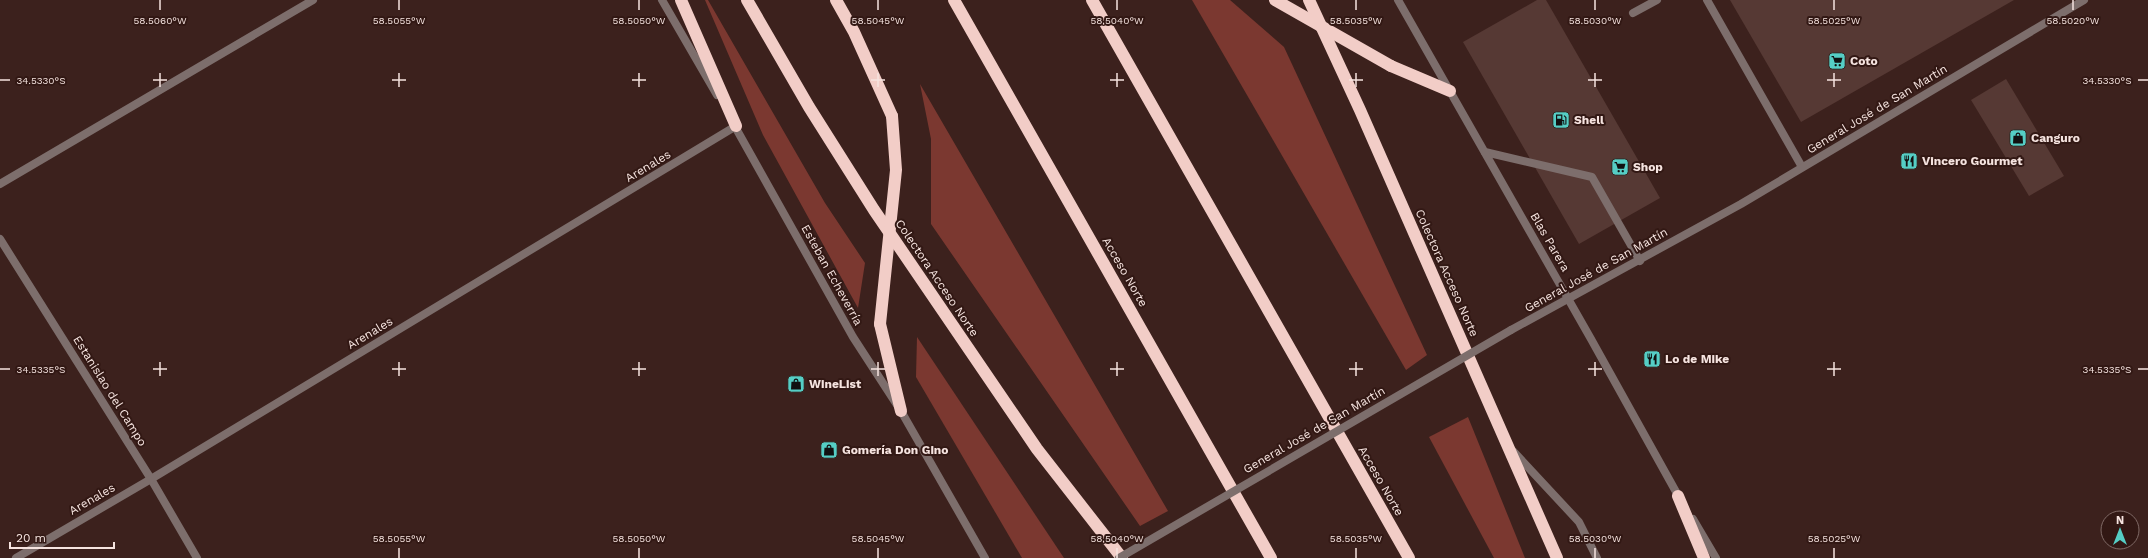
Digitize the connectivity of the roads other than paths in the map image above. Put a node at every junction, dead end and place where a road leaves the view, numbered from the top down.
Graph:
1 (313, 0) edge
2 (662, 0) edge
3 (681, 0) edge
4 (747, 0) edge
5 (836, 0) edge
6 (954, 0) edge
7 (1092, 0) edge
8 (1275, 0) edge
9 (1309, 0) edge
10 (1398, 0) edge
11 (1657, 0) edge
12 (1707, 0) edge
13 (2084, 0) edge
14 (1633, 13) dead end
15 (1450, 91) junction
16 (736, 126) junction
17 (1485, 152) junction
18 (1802, 168) junction
19 (0, 184) edge
20 (0, 239) edge
21 (1640, 261) junction
22 (1569, 300) junction
23 (901, 411) junction
24 (1508, 447) junction
25 (151, 479) junction
26 (1678, 496) junction
27 (16, 558) edge
28 (197, 558) edge
29 (985, 558) edge
30 (1119, 558) edge
31 (1122, 558) edge
32 (1271, 558) edge
33 (1409, 558) edge
34 (1557, 558) edge
35 (1597, 558) edge
36 (1704, 558) edge
37 (1716, 558) edge

1 - 19 street
2 - 16 street, Esteban Echeverría
3 - 16 highway
4 - 31 highway, Colectora Acceso Norte
5 - 23 highway, bridge
6 - 32 highway, Acceso Norte
7 - 33 highway, Acceso Norte
8 - 15 highway, bridge
9 - 24 highway, Colectora Acceso Norte
10 - 15 street, Blas Parera
11 - 14 street
12 - 18 street
13 - 18 street, General José de San Martín
15 - 17 street, Blas Parera
16 - 23 street, Esteban Echeverría
16 - 25 street, Arenales
17 - 21 street
17 - 22 street, Blas Parera
18 - 21 street, General José de San Martín
20 - 25 street, Estanislao del Campo
21 - 22 street, General José de San Martín
22 - 26 street, Blas Parera
22 - 30 street, General José de San Martín, bridge
23 - 29 street, Esteban Echeverría
24 - 34 highway, Colectora Acceso Norte
24 - 35 street
25 - 27 street, Arenales
25 - 28 street, Estanislao del Campo
26 - 36 highway
26 - 37 street, Blas Parera

